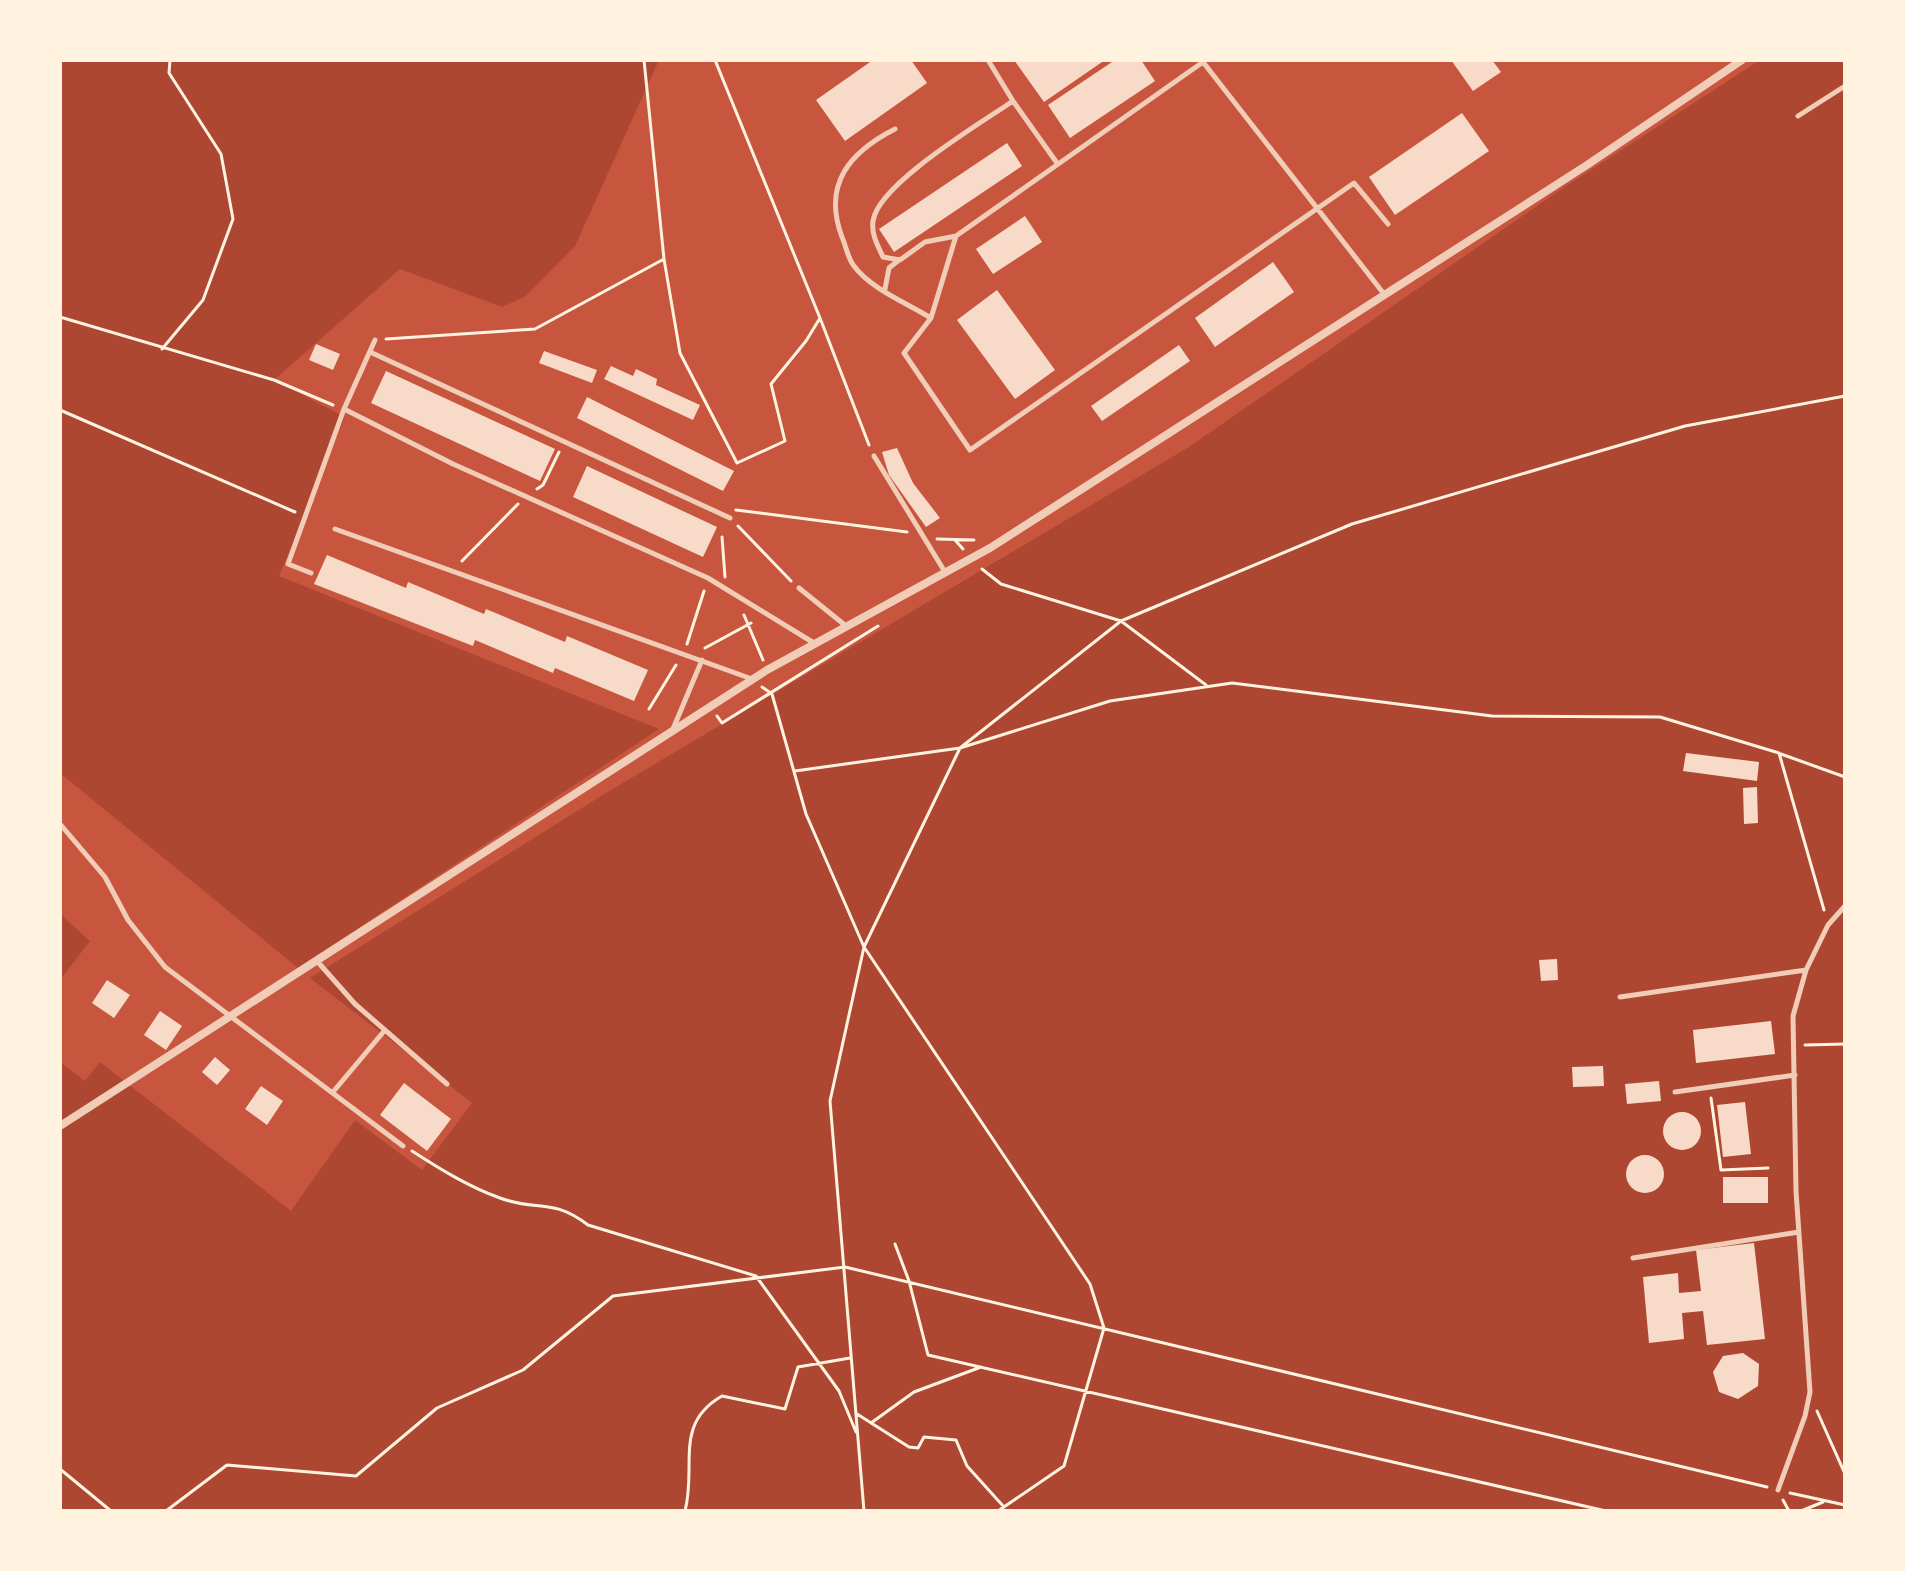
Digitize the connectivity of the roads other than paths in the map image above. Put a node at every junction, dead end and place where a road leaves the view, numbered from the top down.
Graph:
1 (988, 60) edge
2 (1742, 60) edge
3 (1204, 61) edge
4 (1845, 86) edge
5 (1013, 101) junction
6 (1798, 116) dead end
7 (895, 129) dead end
8 (1057, 163) junction
9 (1317, 209) junction
10 (1388, 224) dead end
11 (956, 236) junction
12 (900, 260) junction
13 (884, 289) junction
14 (1384, 294) junction
15 (931, 318) junction
16 (375, 340) road end
17 (370, 352) junction
18 (344, 409) junction
19 (874, 456) road end
20 (730, 518) road end
21 (335, 529) dead end
22 (945, 572) junction
23 (311, 573) dead end
24 (799, 588) road end
25 (847, 626) junction
26 (815, 644) junction
27 (702, 660) junction
28 (753, 679) junction
29 (672, 732) junction
30 (60, 824) edge
31 (1845, 906) edge
32 (317, 961) junction
33 (1806, 970) junction
34 (1620, 997) dead end
35 (232, 1015) junction
36 (385, 1030) junction
37 (1795, 1075) junction
38 (447, 1084) dead end
39 (333, 1092) junction
40 (1675, 1092) dead end
41 (60, 1126) edge
42 (403, 1146) road end
43 (1799, 1232) junction
44 (1633, 1258) dead end
45 (1778, 1490) road end

1 - 5 lane
2 - 14 street
3 - 8 lane
3 - 9 lane
4 - 6 lane
5 - 8 lane
5 - 12 lane
7 - 13 lane
8 - 11 lane
9 - 10 lane
9 - 14 lane
9 - 15 lane
11 - 12 lane
11 - 15 lane
12 - 13 lane
13 - 15 lane
14 - 22 street
16 - 17 lane
17 - 18 lane
17 - 20 lane
18 - 23 lane
18 - 26 lane
19 - 22 lane
21 - 27 lane
22 - 25 street
24 - 25 lane
25 - 26 street
26 - 28 street
27 - 28 lane
27 - 29 lane
28 - 29 street
29 - 32 street
30 - 35 lane
31 - 33 lane
32 - 35 street
32 - 36 lane
33 - 34 lane
33 - 37 lane
35 - 39 lane
35 - 41 street
36 - 38 lane
36 - 39 lane
37 - 40 lane
37 - 43 lane
39 - 42 lane
43 - 44 lane
43 - 45 lane

